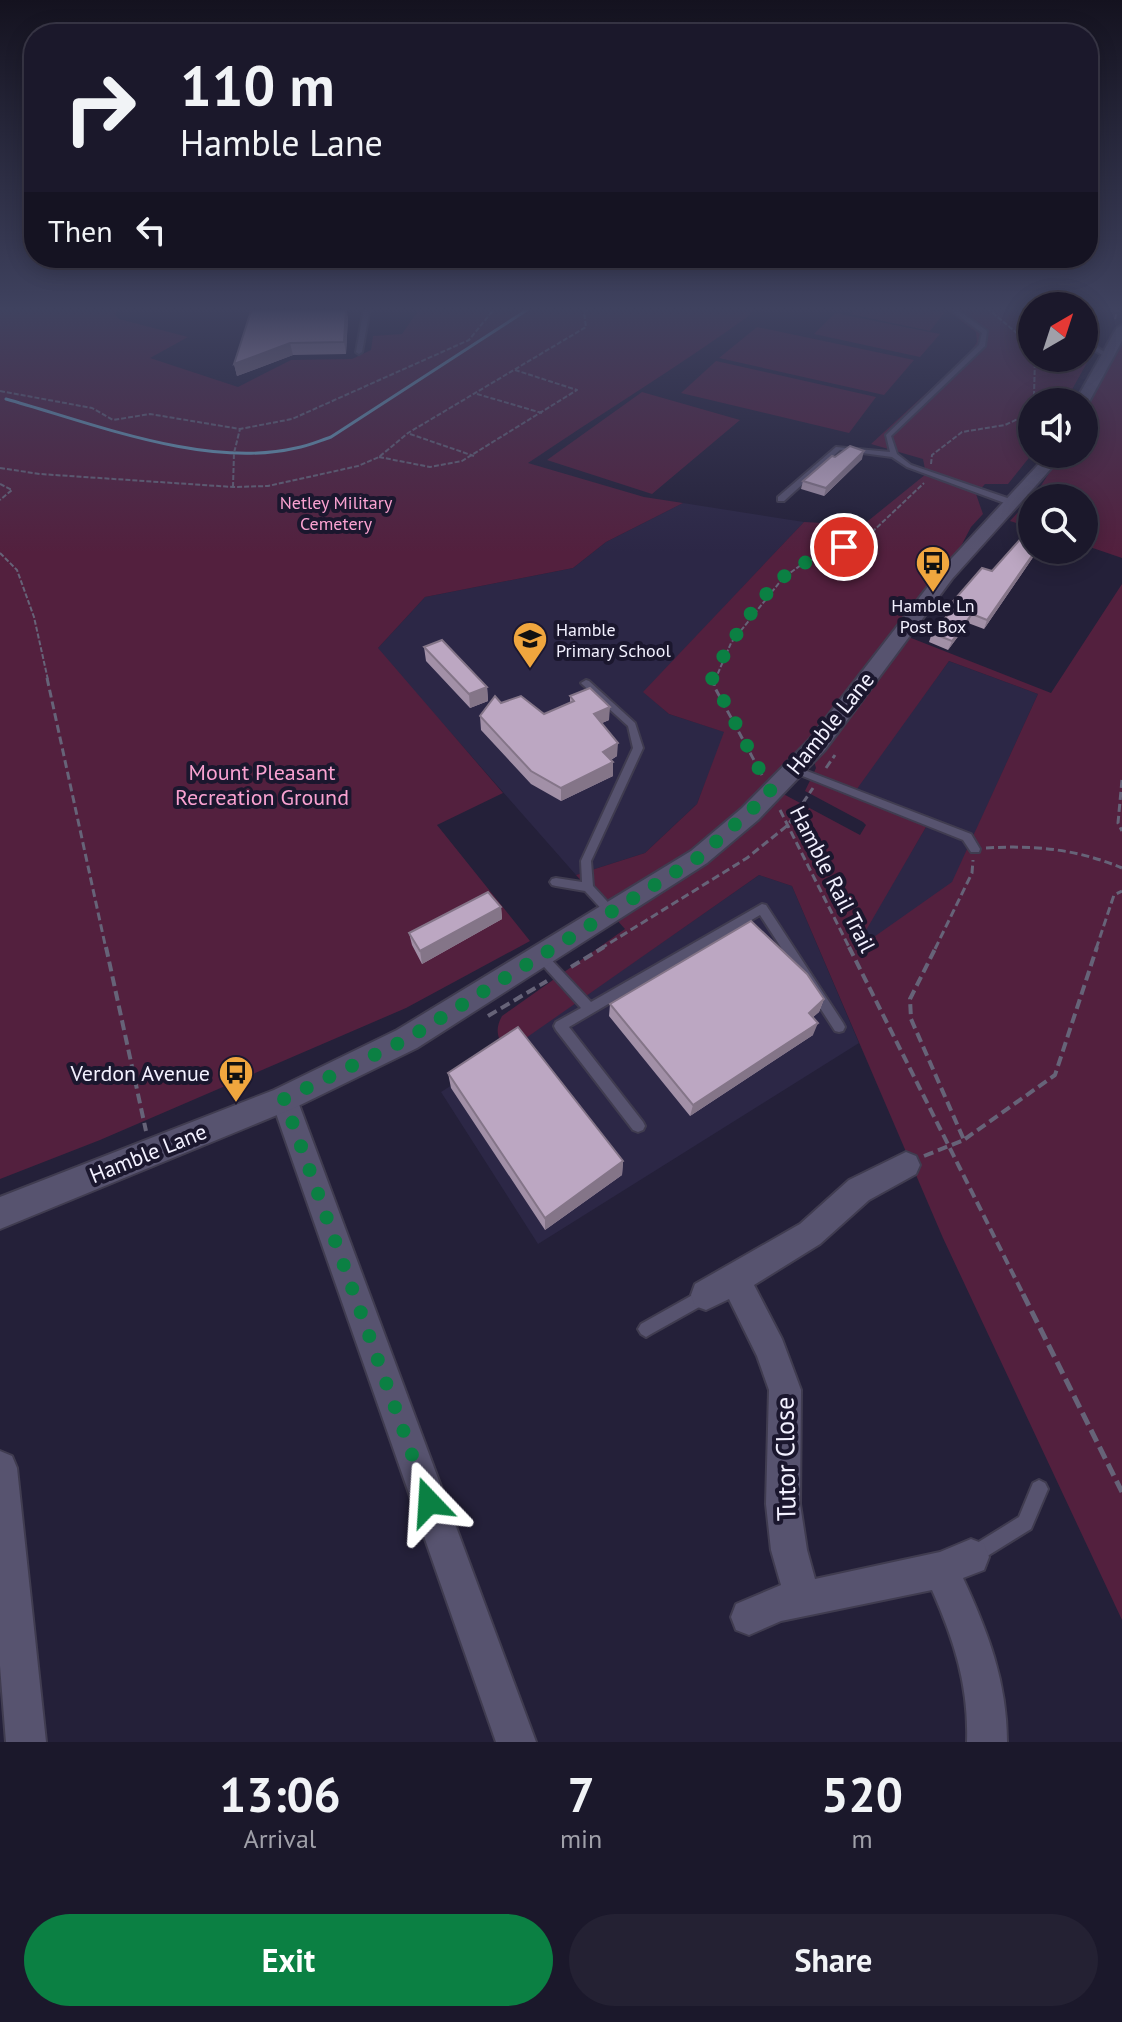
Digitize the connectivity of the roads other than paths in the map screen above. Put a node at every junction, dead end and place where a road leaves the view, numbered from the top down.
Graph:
1 (937, 389) edge
2 (894, 455) junction
3 (1044, 468) edge
4 (781, 499) dead end
5 (1013, 503) junction
6 (586, 683) dead end
7 (794, 769) junction
8 (975, 849) road end
9 (556, 882) dead end
10 (588, 887) junction
11 (611, 912) junction
12 (541, 956) junction
13 (589, 1008) junction
14 (839, 1027) dead end
15 (284, 1099) junction
16 (638, 1126) dead end
17 (906, 1165) dead end
18 (0, 1213) edge
19 (720, 1288) junction
20 (646, 1329) dead end
21 (0, 1468) edge
22 (1039, 1489) dead end
23 (956, 1564) junction
24 (803, 1600) junction
25 (749, 1617) dead end
26 (26, 1742) edge
27 (516, 1742) edge
28 (987, 1742) edge

1 - 2 lane
2 - 4 lane
2 - 5 lane
3 - 5 main road, Hamble Lane
5 - 7 main road, Hamble Lane
6 - 10 lane
7 - 8 lane
7 - 11 main road, Hamble Lane
9 - 10 lane
10 - 11 lane
11 - 12 main road, Hamble Lane
12 - 13 lane
12 - 15 main road, Hamble Lane
13 - 14 lane
13 - 16 lane
15 - 18 main road, Hamble Lane
15 - 27 street
17 - 19 street
19 - 20 lane
19 - 24 street, Tutor Close
21 - 26 street
22 - 23 lane
23 - 24 street
23 - 28 street
24 - 25 street

